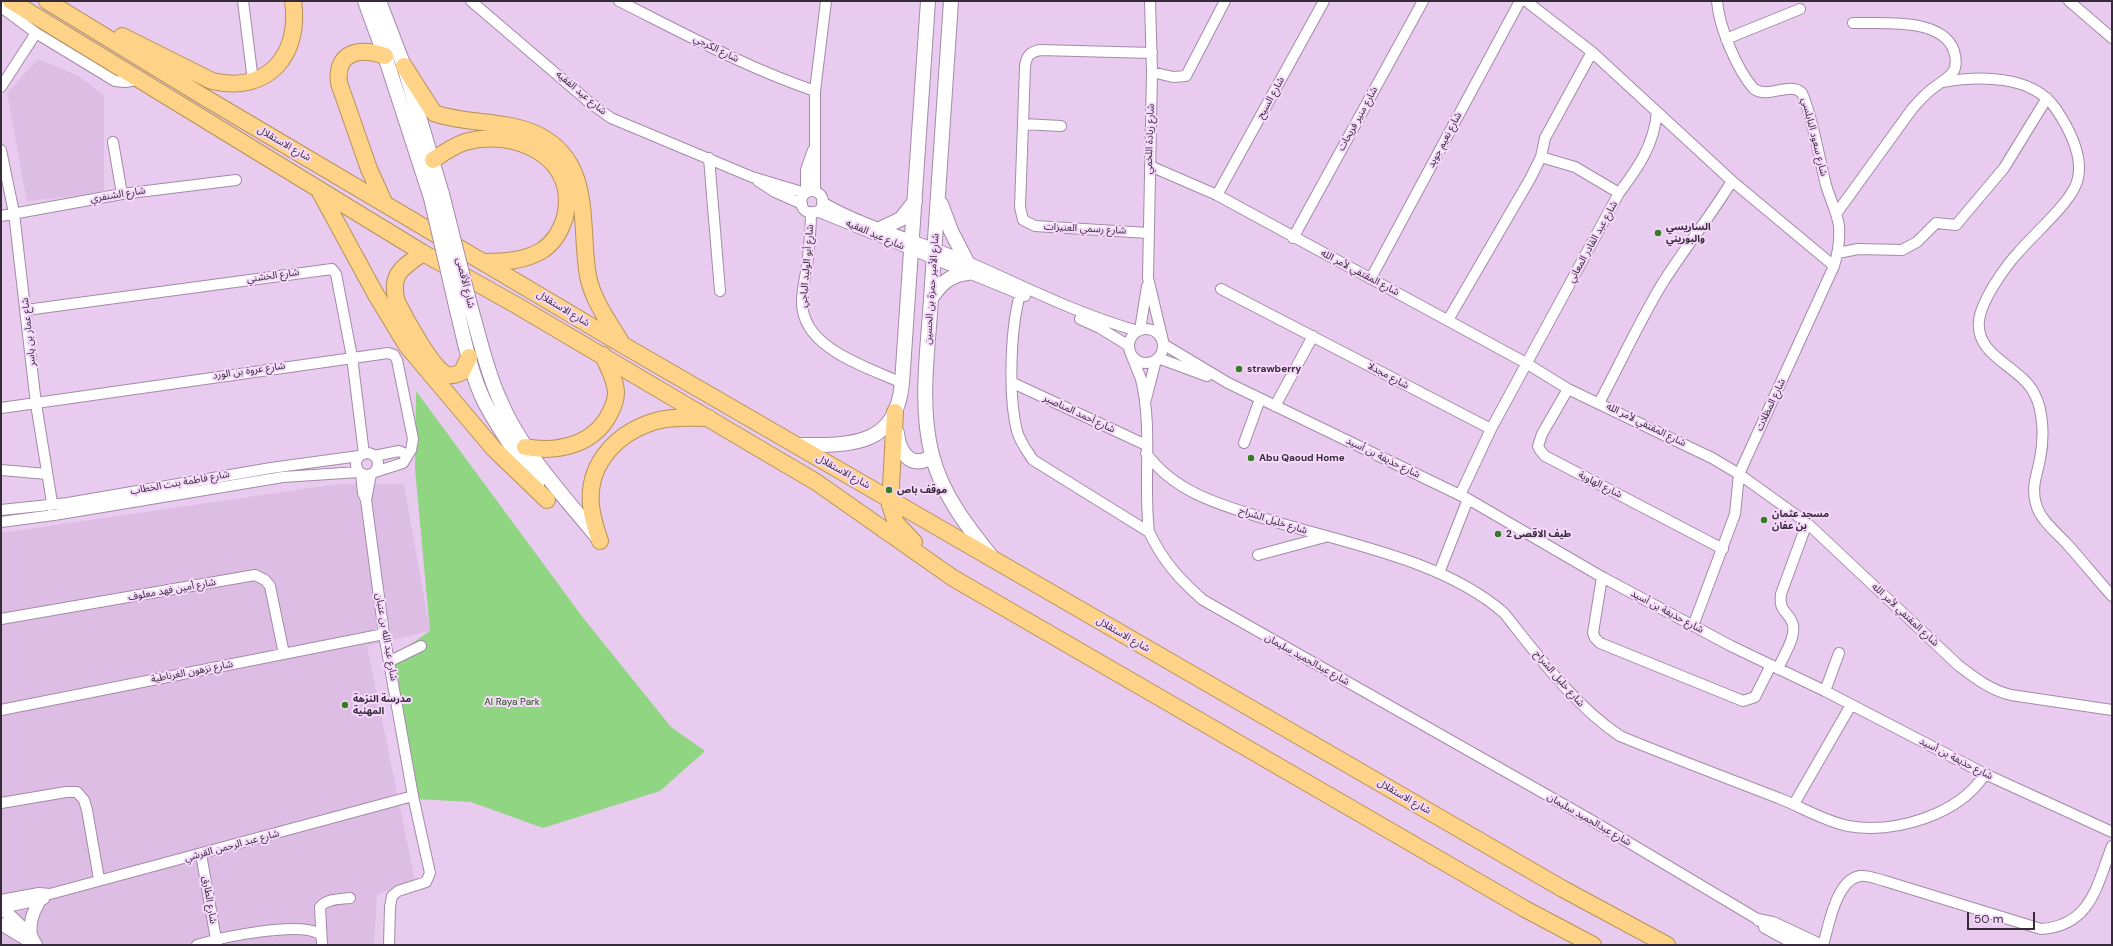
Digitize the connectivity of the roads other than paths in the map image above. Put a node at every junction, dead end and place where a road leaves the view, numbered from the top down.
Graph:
1 (11, 1) edge
2 (47, 1) edge
3 (242, 1) edge
4 (293, 1) edge
5 (365, 1) edge
6 (379, 1) edge
7 (470, 1) edge
8 (619, 1) edge
9 (826, 1) edge
10 (922, 1) edge
11 (928, 1) edge
12 (951, 1) edge
13 (1150, 1) edge
14 (1225, 1) edge
15 (1324, 1) edge
16 (1423, 1) edge
17 (1520, 1) edge
18 (1526, 1) edge
19 (1717, 1) edge
20 (2069, 1) edge
21 (1, 7) edge
22 (1800, 8) dead end
23 (70, 16) junction
24 (928, 20) junction
25 (1853, 23) dead end
26 (36, 33) junction
27 (2112, 38) edge
28 (1726, 39) junction
29 (1592, 52) junction
30 (1152, 53) junction
31 (386, 56) junction
32 (404, 66) junction
33 (1152, 72) junction
34 (138, 80) junction
35 (253, 81) junction
36 (1942, 82) junction
37 (1, 87) edge
38 (815, 91) junction
39 (2047, 98) junction
40 (1657, 112) junction
41 (1023, 124) junction
42 (1061, 126) dead end
43 (113, 142) dead end
44 (1, 150) edge
45 (1541, 156) junction
46 (709, 158) junction
47 (433, 160) junction
48 (1150, 166) junction
49 (752, 177) junction
50 (236, 180) dead end
51 (1732, 181) junction
52 (1826, 185) joint
53 (319, 191) junction
54 (809, 193) junction
55 (1619, 193) junction
56 (122, 194) junction
57 (1217, 195) junction
58 (436, 196) junction
59 (939, 198) junction
60 (916, 201) junction
61 (384, 202) junction
62 (822, 202) junction
63 (802, 204) junction
64 (814, 212) junction
65 (14, 213) junction
66 (1836, 214) junction
67 (1, 216) edge
68 (865, 226) junction
69 (882, 228) junction
70 (1148, 233) junction
71 (1293, 238) junction
72 (912, 245) junction
73 (423, 252) junction
74 (1838, 253) junction
75 (934, 254) junction
76 (484, 262) junction
77 (1834, 266) junction
78 (967, 268) junction
79 (1148, 278) junction
80 (1370, 278) junction
81 (1221, 289) dead end
82 (720, 291) dead end
83 (1021, 291) junction
84 (931, 298) junction
85 (26, 310) junction
86 (1448, 320) junction
87 (1139, 331) junction
88 (1313, 336) junction
89 (1163, 343) junction
90 (623, 345) junction
91 (1130, 350) junction
92 (602, 355) junction
93 (352, 357) junction
94 (469, 357) junction
95 (1157, 359) junction
96 (1526, 363) junction
97 (902, 383) junction
98 (1013, 383) junction
99 (1228, 383) junction
100 (1568, 389) junction
101 (1260, 399) junction
102 (1145, 403) junction
103 (1599, 403) junction
104 (36, 404) junction
105 (1276, 406) junction
106 (1, 408) edge
107 (895, 412) junction
108 (709, 418) junction
109 (1491, 429) junction
110 (1244, 443) dead end
111 (797, 445) junction
112 (525, 447) junction
113 (1146, 449) junction
114 (366, 455) junction
115 (408, 455) junction
116 (932, 456) junction
117 (1, 470) edge
118 (360, 472) junction
119 (373, 473) junction
120 (48, 474) junction
121 (1739, 474) junction
122 (1464, 497) junction
123 (890, 498) junction
124 (366, 500) junction
125 (547, 500) joint
126 (52, 504) junction
127 (1, 510) edge
128 (54, 515) junction
129 (1, 522) edge
130 (1807, 523) junction
131 (1149, 532) junction
132 (1325, 537) junction
133 (600, 541) joint
134 (1723, 549) junction
135 (1258, 556) dead end
136 (924, 558) junction
137 (993, 559) junction
138 (1440, 573) junction
139 (1602, 577) junction
140 (2112, 596) edge
141 (1092, 602) dead end
142 (1077, 608) junction
143 (1, 619) edge
144 (1693, 626) junction
145 (384, 634) junction
146 (421, 646) dead end
147 (1839, 653) dead end
148 (284, 654) junction
149 (390, 661) junction
150 (1774, 667) junction
151 (1825, 691) junction
152 (1851, 705) junction
153 (1, 710) edge
154 (2112, 710) edge
155 (1985, 774) junction
156 (413, 796) junction
157 (1, 803) edge
158 (1794, 804) junction
159 (2112, 832) edge
160 (2112, 846) edge
161 (202, 854) junction
162 (100, 879) junction
163 (45, 897) junction
164 (350, 898) dead end
165 (1, 906) edge
166 (1759, 920) junction
167 (1, 924) edge
168 (320, 934) junction
169 (34, 942) edge
170 (217, 942) edge
171 (197, 945) edge
172 (322, 945) edge
173 (389, 945) edge
174 (1594, 945) edge
175 (1667, 945) edge
176 (1798, 945) edge
177 (1822, 945) edge

1 - 34 highway, شارع الاستقلال
2 - 23 highway, شارع الاستقلال
3 - 35 street
4 - 35 highway
5 - 31 main road, شارع الأقصى
6 - 32 main road, شارع الأقصى
7 - 46 street, شارع عيد الفقيه
8 - 38 street, شارع الكرجي
9 - 38 street
10 - 24 main road
11 - 24 main road
12 - 59 main road, شارع الأمير حمزة بن الحسين
13 - 30 street, شارع زيادة اللخمي
14 - 33 street
15 - 57 street, شارع السيح
16 - 71 street, شارع منير فريحات
17 - 80 street, شارع نعيم جويد
18 - 29 street
19 - 28 street, شارع سعود النابلسي
20 - 27 street
21 - 26 street
22 - 28 street
23 - 35 highway
23 - 61 highway, شارع الاستقلال
24 - 60 main road
25 - 36 street
26 - 34 street
26 - 37 street
28 - 52 street, شارع سعود النابلسي
29 - 40 street
29 - 45 street
30 - 33 street, شارع زيادة اللخمي
30 - 41 street, شارع رسمي العنيزات
31 - 58 main road, شارع الأقصى
31 - 61 highway
32 - 47 main road, شارع الأقصى
32 - 90 highway
33 - 48 street, شارع زيادة اللخمي
34 - 53 highway, شارع الاستقلال
36 - 39 street
36 - 66 street
38 - 54 street
39 - 74 street
39 - 140 street
40 - 51 street
40 - 55 street
41 - 42 street
41 - 70 street, شارع رسمي العنيزات
43 - 56 street
44 - 65 street, شاع عمار بن ياسر
45 - 55 street, شارع عبد القادر المعاني
45 - 86 street
46 - 49 street, شارع عيد الفقيه
46 - 82 street
47 - 58 main road, شارع الأقصى
47 - 76 highway
48 - 57 street, شارع المقتفي لأمر الله
48 - 70 street, شارع زيادة اللخمي
49 - 54 street, شارع عيد الفقيه
49 - 63 street, شارع عيد الفقيه
50 - 56 street, شارع الشنفري
51 - 77 street
51 - 103 street
52 - 66 street, شارع المظلات
53 - 73 highway, شارع الاستقلال
53 - 125 highway
54 - 62 street
54 - 63 street
55 - 96 street, شارع عبد القادر المعاني
56 - 65 street, شارع الشنفري
57 - 71 street, شارع المقتفي لأمر الله
58 - 94 main road, شارع الأقصى, bridge
58 - 112 main road, شارع الأقصى, bridge
59 - 75 main road, شارع الأمير حمزة بن الحسين
59 - 78 main road
60 - 69 main road
60 - 72 main road
61 - 76 highway, شارع الاستقلال
62 - 64 street
62 - 68 street, شارع عيد الفقيه
63 - 64 street
64 - 68 street, شارع عيد الفقيه
64 - 97 street, شارع أبو الوليد الباجي
65 - 67 street, شارع الشنفري
65 - 85 street, شاع عمار بن ياسر
66 - 74 street, شارع المظلات
68 - 69 street, شارع عيد الفقيه
68 - 72 street, شارع عيد الفقيه
69 - 72 street, شارع عيد الفقيه
70 - 79 street, شارع زيادة اللخمي
71 - 80 street, شارع المقتفي لأمر الله
72 - 75 street, شارع عيد الفقيه
72 - 97 main road
73 - 92 highway, شارع الاستقلال
73 - 94 highway
74 - 77 street, شارع المظلات
75 - 78 street, شارع عيد الفقيه
75 - 84 main road, شارع الأمير حمزة بن الحسين
76 - 90 highway, شارع الاستقلال
77 - 121 street, شارع المظلات
78 - 83 street, شارع عيد الفقيه
78 - 84 main road
79 - 87 street, شارع زيادة اللخمي
79 - 89 street, شارع زيادة اللخمي
80 - 86 street, شارع المقتفي لأمر الله
81 - 88 street, شارع مجدلا
83 - 87 street
83 - 91 street
83 - 98 street
84 - 116 main road, شارع الأمير حمزة بن الحسين
85 - 93 street, شارع الخشني
85 - 104 street, شاع عمار بن ياسر
86 - 96 street, شارع المقتفي لأمر الله
87 - 89 street
87 - 91 street
88 - 105 street
88 - 109 street, شارع مجدلا
89 - 95 street
89 - 99 street, شارع حذيفة بن أسيد
90 - 111 highway, شارع الاستقلال
91 - 95 street
91 - 102 street
92 - 108 highway, شارع الاستقلال
92 - 112 highway
93 - 104 street, شارع عروة بن الورد
93 - 114 street, شارع الخشني
93 - 115 street, شارع عروة بن الورد
94 - 125 main road, شارع الأقصى
95 - 99 street, شارع حذيفة بن أسيد
95 - 102 street
96 - 100 street, شارع المقتفي لأمر الله
96 - 109 street, شارع عبد القادر المعاني
97 - 107 main road
98 - 113 street, شارع أحمد المناصير
98 - 131 street
99 - 101 street, شارع حذيفة بن أسيد
100 - 103 street, شارع المقتفي لأمر الله
100 - 134 street, شارع الهاوية
101 - 105 street, شارع حذيفة بن أسيد
101 - 110 street
102 - 113 street, شارع عبدالحميد سليمان
103 - 121 street, شارع المقتفي لأمر الله
104 - 106 street, شارع عروة بن الورد
104 - 120 street, شاع عمار بن ياسر
105 - 122 street, شارع حذيفة بن أسيد
107 - 111 main road
107 - 116 main road
107 - 123 highway
108 - 133 highway
108 - 136 highway, شارع الاستقلال
109 - 122 street
111 - 123 highway, شارع الاستقلال
112 - 133 main road, شارع الأقصى
113 - 131 street, شارع عبدالحميد سليمان
113 - 132 street, شارع خليل الشراح
114 - 115 street
114 - 118 street, شارع عبد الله بن عتبان
114 - 119 street, شارع عبد الله بن عتبان
114 - 126 street, شارع فاطمة بنت الخطاب
115 - 119 street
116 - 137 main road, شارع الأمير حمزة بن الحسين
117 - 120 street
118 - 119 street, شارع فاطمة بنت الخطاب
118 - 124 street, شارع عبد الله بن عتبان
118 - 128 street, شارع فاطمة بنت الخطاب
119 - 124 street, شارع عبد الله بن عتبان
120 - 126 street, شاع عمار بن ياسر
121 - 130 street, شارع المقتفي لأمر الله
121 - 134 street, شارع المظلات
122 - 138 street
122 - 139 street, شارع حذيفة بن أسيد
123 - 136 highway
123 - 137 highway, شارع الاستقلال
124 - 145 street, شارع عبد الله بن عتبان
126 - 127 street, شارع فاطمة بنت الخطاب
126 - 128 street, شاع عمار بن ياسر
128 - 129 street, شارع فاطمة بنت الخطاب
130 - 150 street
130 - 154 street, شارع المقتفي لأمر الله
131 - 166 street, شارع عبدالحميد سليمان
132 - 135 street
132 - 138 street, شارع خليل الشراح
134 - 144 street, شارع المظلات
136 - 174 highway, شارع الاستقلال
137 - 142 highway, شارع الاستقلال
138 - 158 street, شارع خليل الشراح
139 - 144 street, شارع حذيفة بن أسيد
139 - 150 street
141 - 142 highway
142 - 175 highway, شارع الاستقلال
143 - 148 street, شارع أمين فهد معلوف
144 - 150 street, شارع حذيفة بن أسيد
145 - 148 street, شارع نزهون الغرناطية
145 - 149 street, شارع عبد الله بن عتبان
146 - 149 street
147 - 151 street
148 - 153 street, شارع نزهون الغرناطية
149 - 156 street, شارع عبد الله بن عتبان
150 - 151 street, شارع حذيفة بن أسيد
151 - 152 street, شارع حذيفة بن أسيد
152 - 155 street, شارع حذيفة بن أسيد
152 - 158 street
155 - 158 street, شارع خليل الشراح
155 - 159 street, شارع حذيفة بن أسيد
156 - 161 street, شارع عبد الرحمن القرشي
156 - 173 street, شارع عبد الله بن عتبان
157 - 162 street
160 - 177 street
161 - 162 street, شارع عبد الرحمن القرشي
161 - 170 street, شارع الطارق
162 - 163 street, شارع عبد الرحمن القرشي
163 - 165 street, شارع عبد الرحمن القرشي
163 - 169 street
164 - 168 street
165 - 169 street
166 - 176 street
166 - 177 street
167 - 169 street
168 - 170 street
168 - 172 street
170 - 171 street

